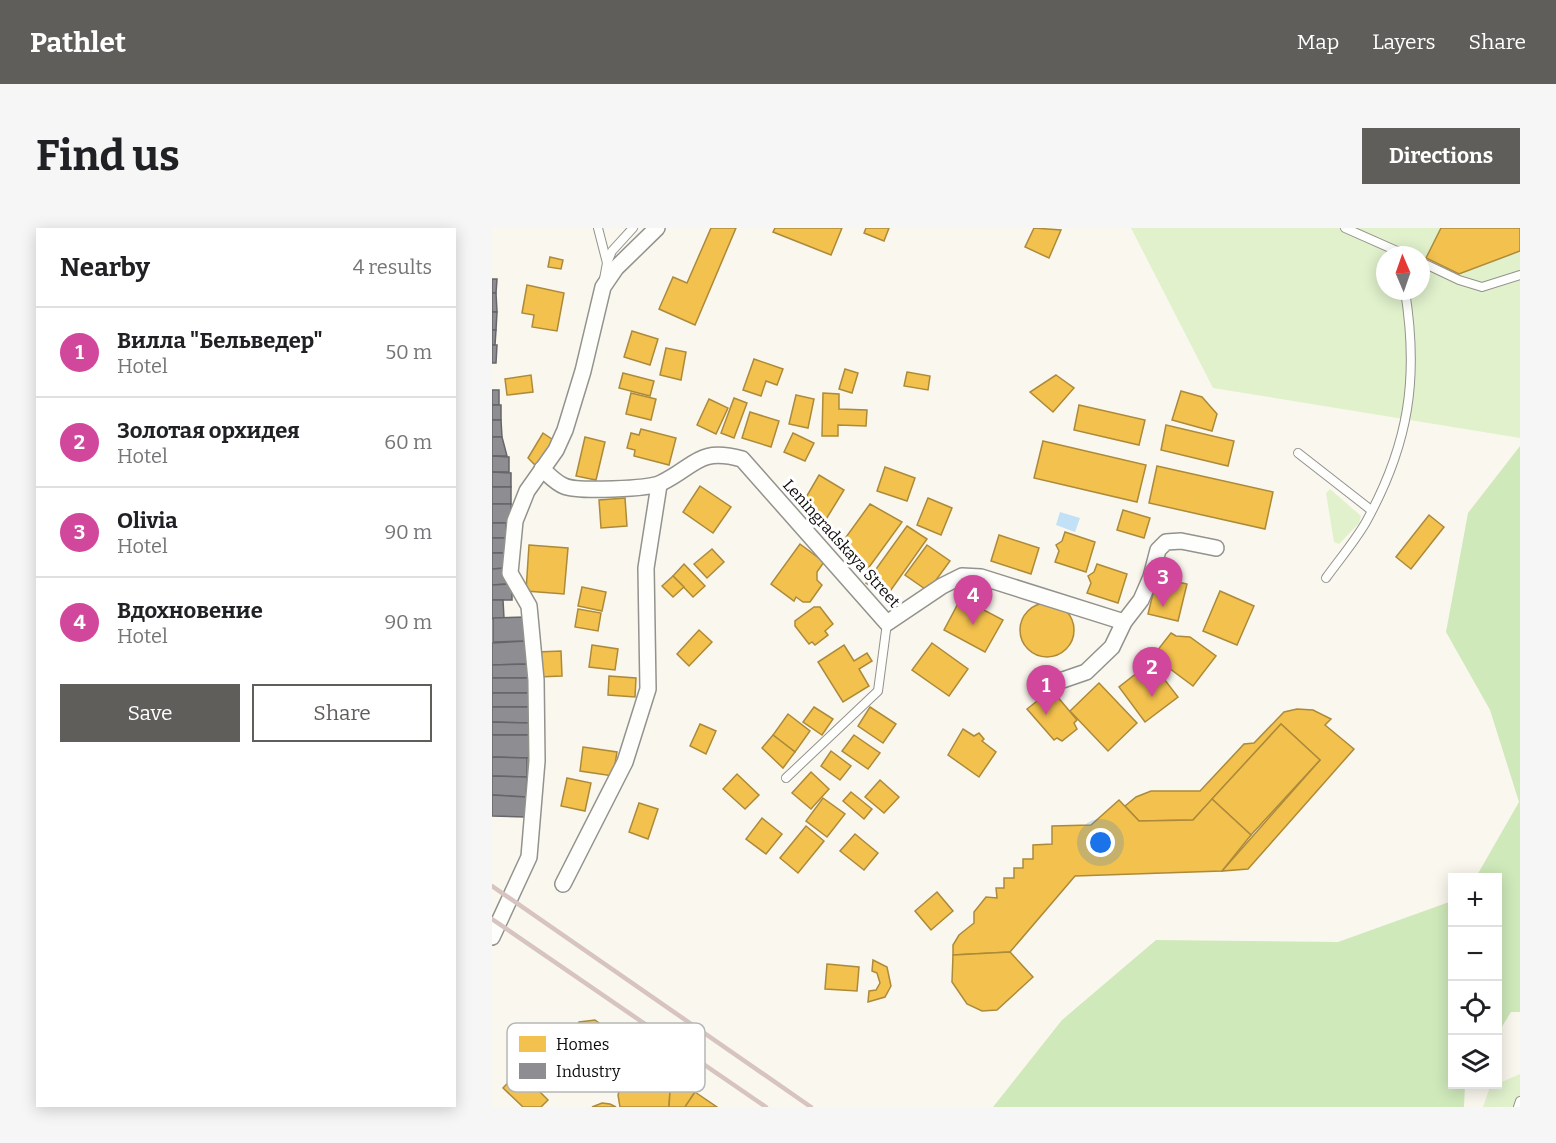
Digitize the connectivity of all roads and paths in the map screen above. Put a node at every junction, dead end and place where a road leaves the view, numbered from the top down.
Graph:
1 (598, 228) edge
2 (633, 228) edge
3 (657, 228) edge
4 (1345, 228) edge
5 (1382, 246) edge
6 (607, 263) junction
7 (1430, 266) edge
8 (1520, 275) edge
9 (603, 287) junction
10 (1406, 300) edge
11 (1298, 453) dead end
12 (542, 469) junction
13 (659, 485) junction
14 (1371, 510) junction
15 (1216, 548) dead end
16 (1326, 578) dead end
17 (1124, 622) junction
18 (887, 624) junction
19 (1054, 683) dead end
20 (786, 778) dead end
21 (563, 884) dead end
22 (492, 937) edge
23 (1520, 1101) edge
24 (1518, 1107) edge

1 - 6 lane
2 - 6 lane
3 - 9 street
4 - 5 lane
6 - 9 lane
7 - 8 lane
9 - 12 street
10 - 14 lane
11 - 14 lane
12 - 13 street, Leningradskaya Street
12 - 22 street
13 - 18 street, Leningradskaya Street
13 - 21 street
14 - 16 lane
15 - 17 street
17 - 18 street, Leningradskaya Street
17 - 19 street
18 - 20 lane
23 - 24 lane

